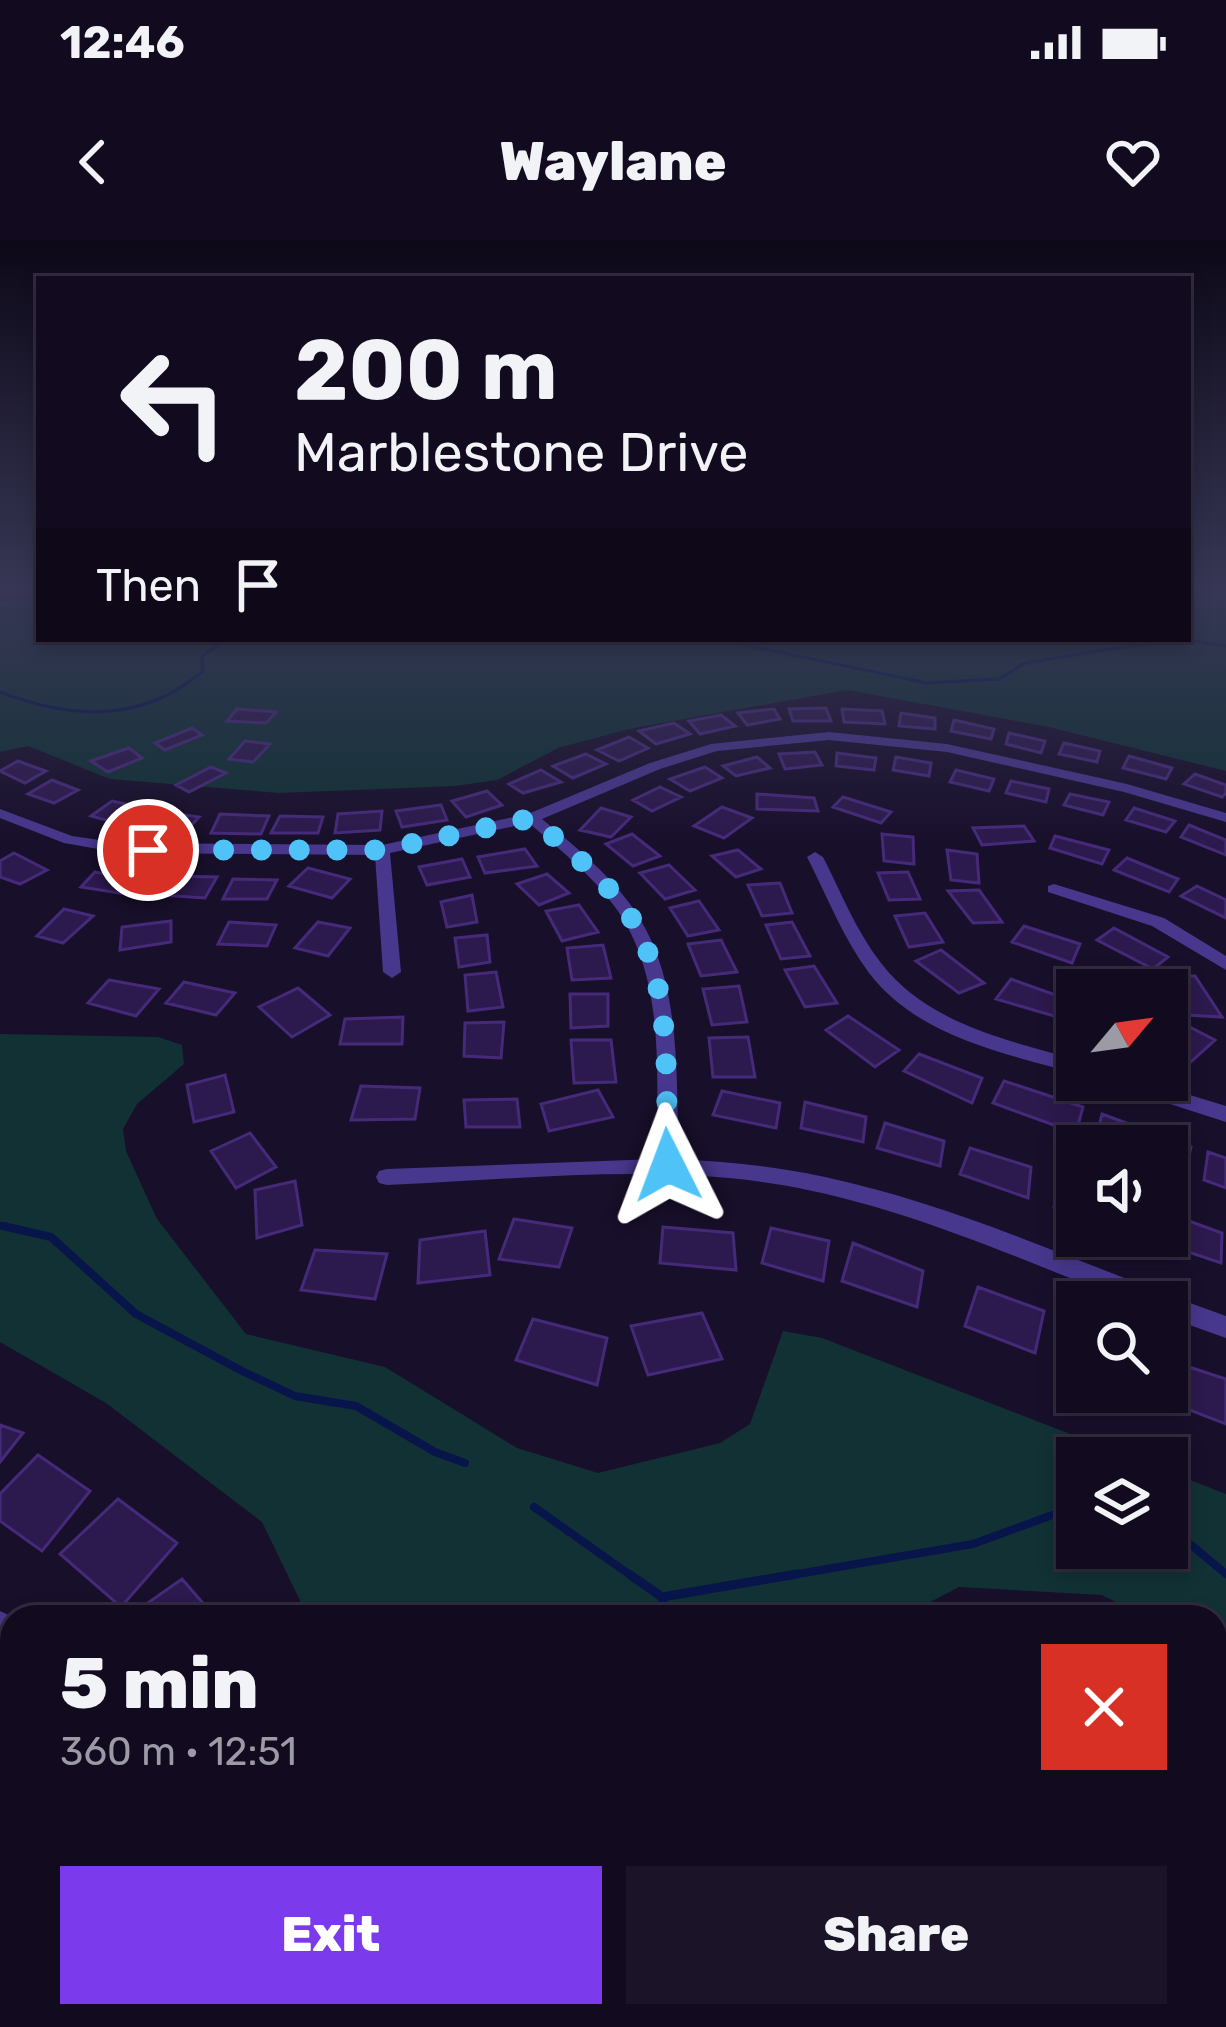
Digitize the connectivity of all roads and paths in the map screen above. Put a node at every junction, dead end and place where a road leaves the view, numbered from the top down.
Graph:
1 (0, 814) edge
2 (532, 818) junction
3 (1226, 818) edge
4 (382, 850) junction
5 (815, 857) dead end
6 (1054, 889) dead end
7 (1226, 964) edge
8 (392, 972) dead end
9 (1056, 1061) edge
10 (1185, 1101) edge
11 (1226, 1114) edge
12 (668, 1165) junction
13 (387, 1177) dead end
14 (1099, 1281) edge
15 (1188, 1314) edge
16 (1226, 1328) edge

1 - 4 street
2 - 3 street
2 - 4 street
2 - 12 street
4 - 8 street
5 - 9 street
6 - 7 street
10 - 11 street
12 - 13 street
12 - 14 street
15 - 16 street

